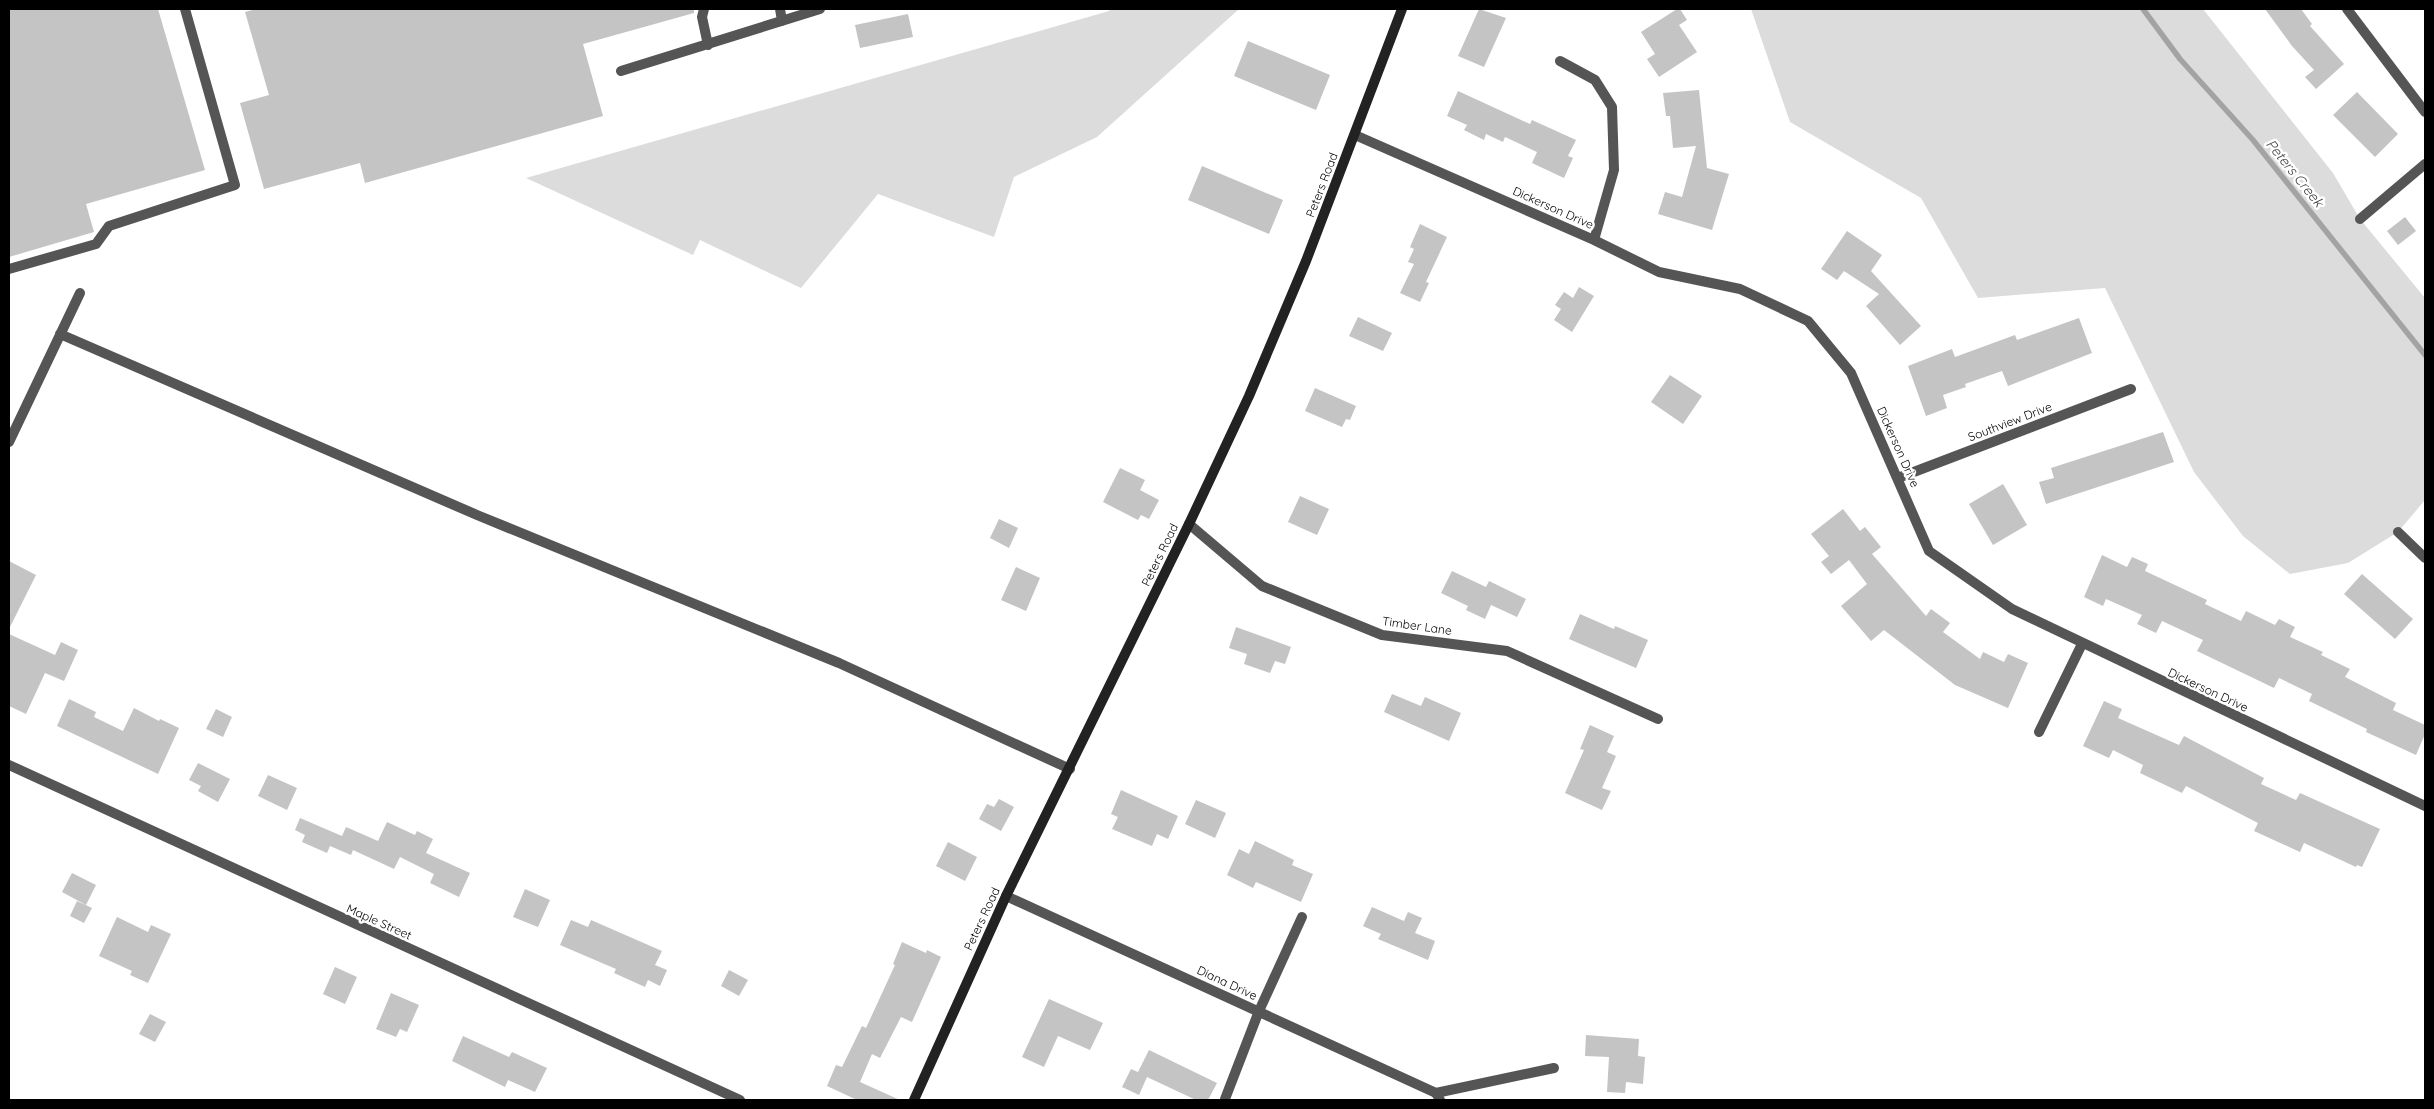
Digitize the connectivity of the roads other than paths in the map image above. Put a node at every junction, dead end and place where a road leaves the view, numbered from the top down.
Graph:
1 (185, 9) edge
2 (704, 9) edge
3 (780, 9) edge
4 (820, 9) edge
5 (1402, 9) edge
6 (2347, 9) edge
7 (782, 21) junction
8 (708, 44) junction
9 (1560, 61) dead end
10 (621, 71) dead end
11 (2425, 112) edge
12 (1355, 136) junction
13 (2425, 164) edge
14 (2360, 219) dead end
15 (1594, 240) junction
16 (9, 269) edge
17 (80, 293) dead end
18 (60, 334) junction
19 (2131, 389) dead end
20 (9, 442) edge
21 (1898, 478) junction
22 (1189, 524) junction
23 (2398, 532) dead end
24 (2425, 558) edge
25 (2082, 644) junction
26 (1658, 719) dead end
27 (2039, 732) dead end
28 (9, 765) edge
29 (1070, 768) junction
30 (2425, 806) edge
31 (1006, 896) junction
32 (1302, 917) dead end
33 (1259, 1012) junction
34 (1554, 1068) dead end
35 (1438, 1097) edge
36 (1226, 1099) edge
37 (740, 1100) edge
38 (914, 1100) edge

1 - 16 street
2 - 8 street
3 - 7 street
4 - 7 street
5 - 12 street, Peters Road
6 - 11 street
7 - 8 street
8 - 10 street
9 - 15 street
12 - 15 street, Dickerson Drive
12 - 22 street, Peters Road
13 - 14 street
15 - 21 street, Dickerson Drive
17 - 18 street
18 - 20 street
18 - 29 street
19 - 21 street, Southview Drive
21 - 25 street, Dickerson Drive
22 - 26 street, Timber Lane
22 - 29 street, Peters Road
23 - 24 street
25 - 27 street
25 - 30 street, Dickerson Drive
28 - 37 street, Maple Street
29 - 31 street, Peters Road
31 - 33 street, Diana Drive
31 - 38 street, Peters Road
32 - 33 street
33 - 35 street, Diana Drive
33 - 36 street
34 - 35 street

